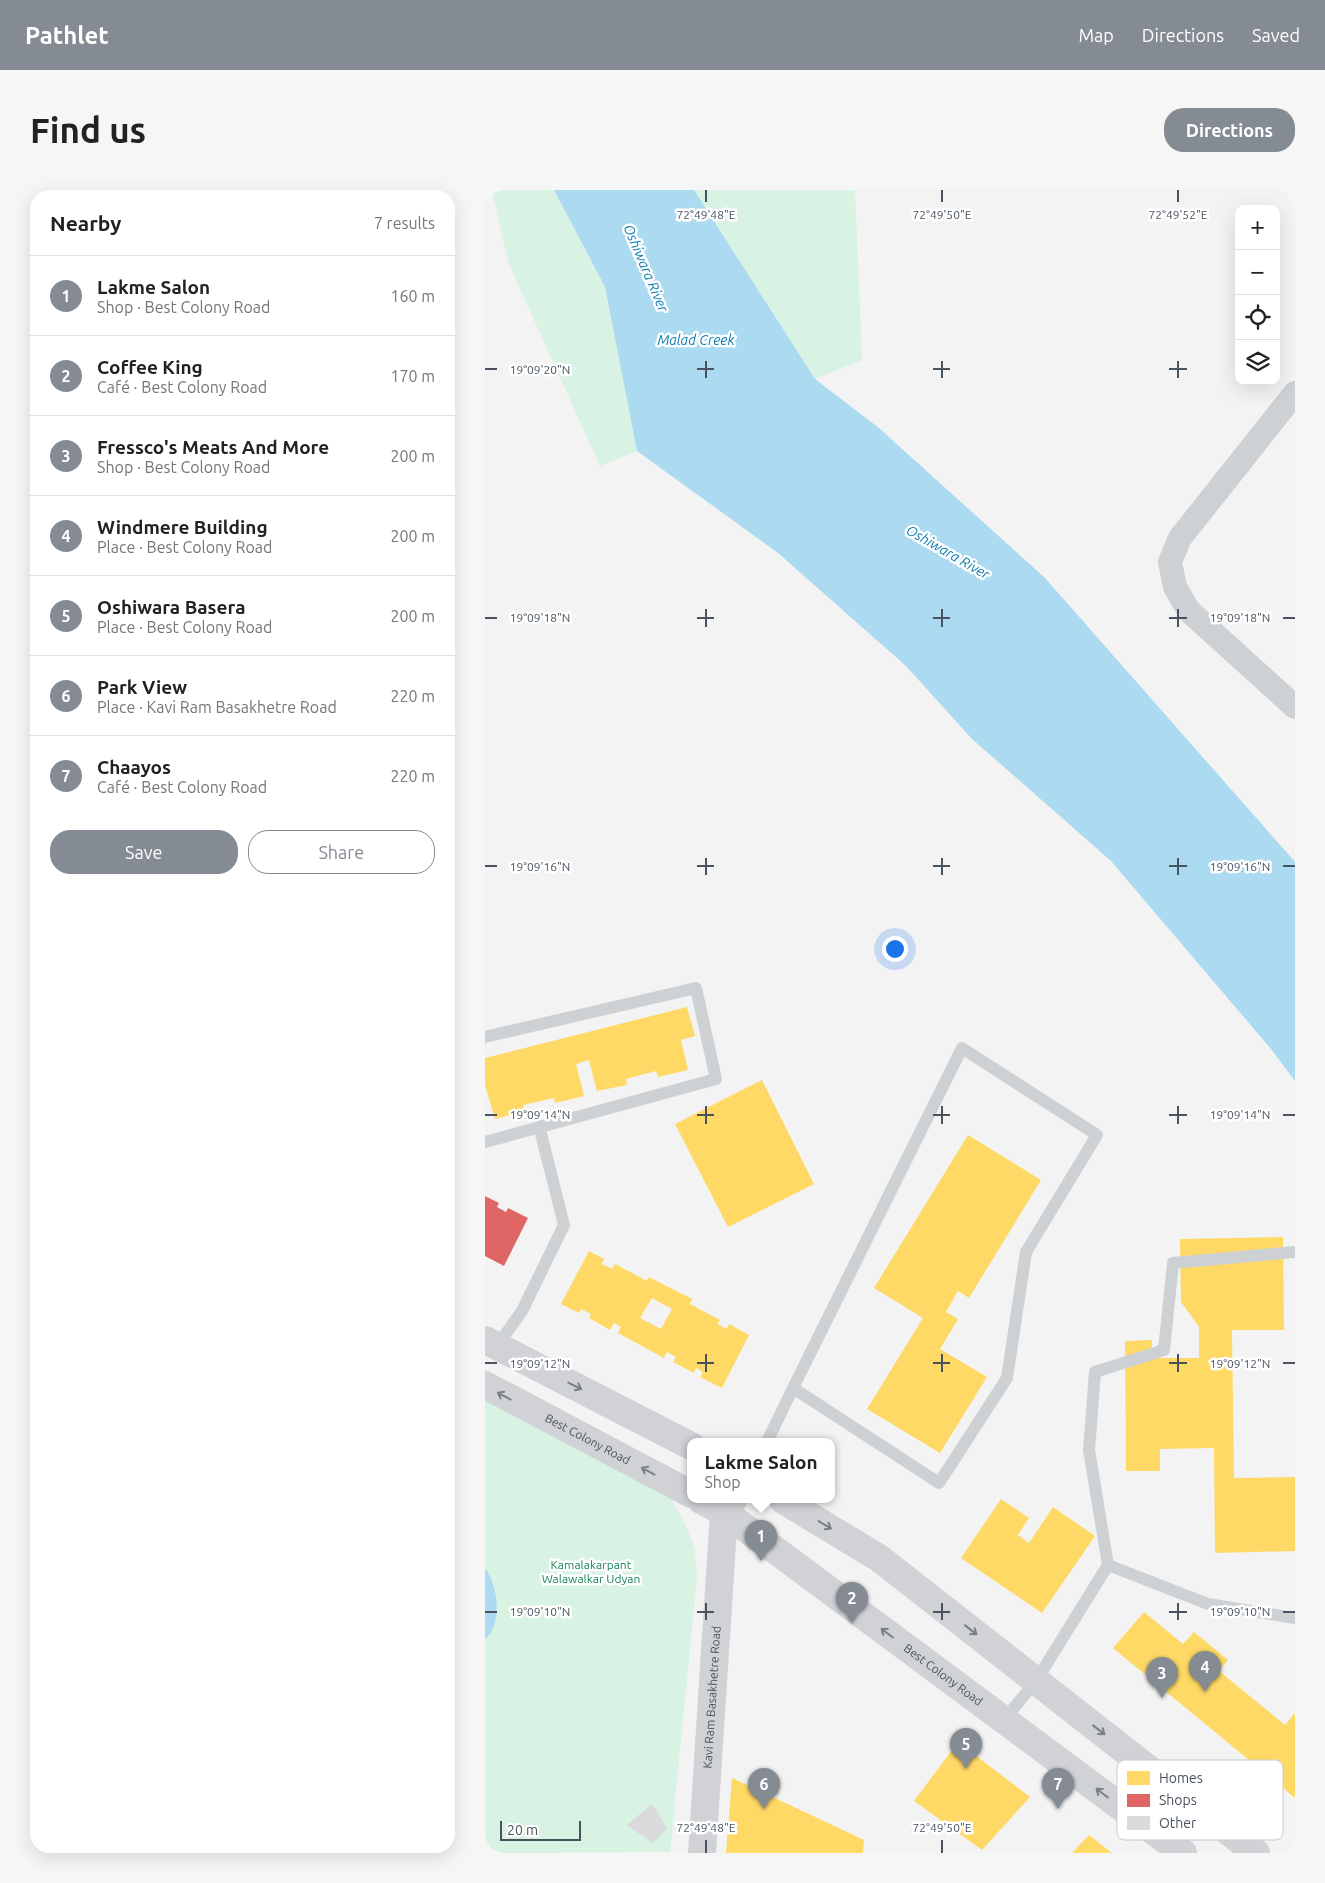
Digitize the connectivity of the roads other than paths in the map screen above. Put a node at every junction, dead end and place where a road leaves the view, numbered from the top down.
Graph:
1 (1295, 393) edge
2 (1294, 705) edge
3 (485, 1037) edge
4 (539, 1126) junction
5 (485, 1142) edge
6 (1295, 1252) edge
7 (491, 1343) edge
8 (485, 1385) edge
9 (793, 1388) junction
10 (769, 1438) edge
11 (687, 1444) edge
12 (687, 1492) edge
13 (788, 1503) edge
14 (720, 1504) edge
15 (1109, 1565) junction
16 (1295, 1618) edge
17 (1036, 1681) junction
18 (1004, 1720) junction
19 (1137, 1760) edge
20 (1117, 1804) edge
21 (1166, 1840) edge
22 (1239, 1840) edge
23 (702, 1853) edge
24 (1183, 1853) edge
25 (1256, 1853) edge

1 - 2 street
3 - 4 lane
4 - 5 lane
4 - 7 lane
6 - 15 lane
7 -> 11 street
12 -> 8 street, Best Colony Road
9 - 9 lane
9 - 10 lane
13 -> 17 street
18 -> 14 street, Best Colony Road
14 - 23 street, Kavi Ram Basakhetre Road
15 - 16 lane
15 - 17 lane
17 - 18 lane
17 -> 19 street
20 -> 18 street, Best Colony Road
24 -> 21 street, Best Colony Road
22 -> 25 street

